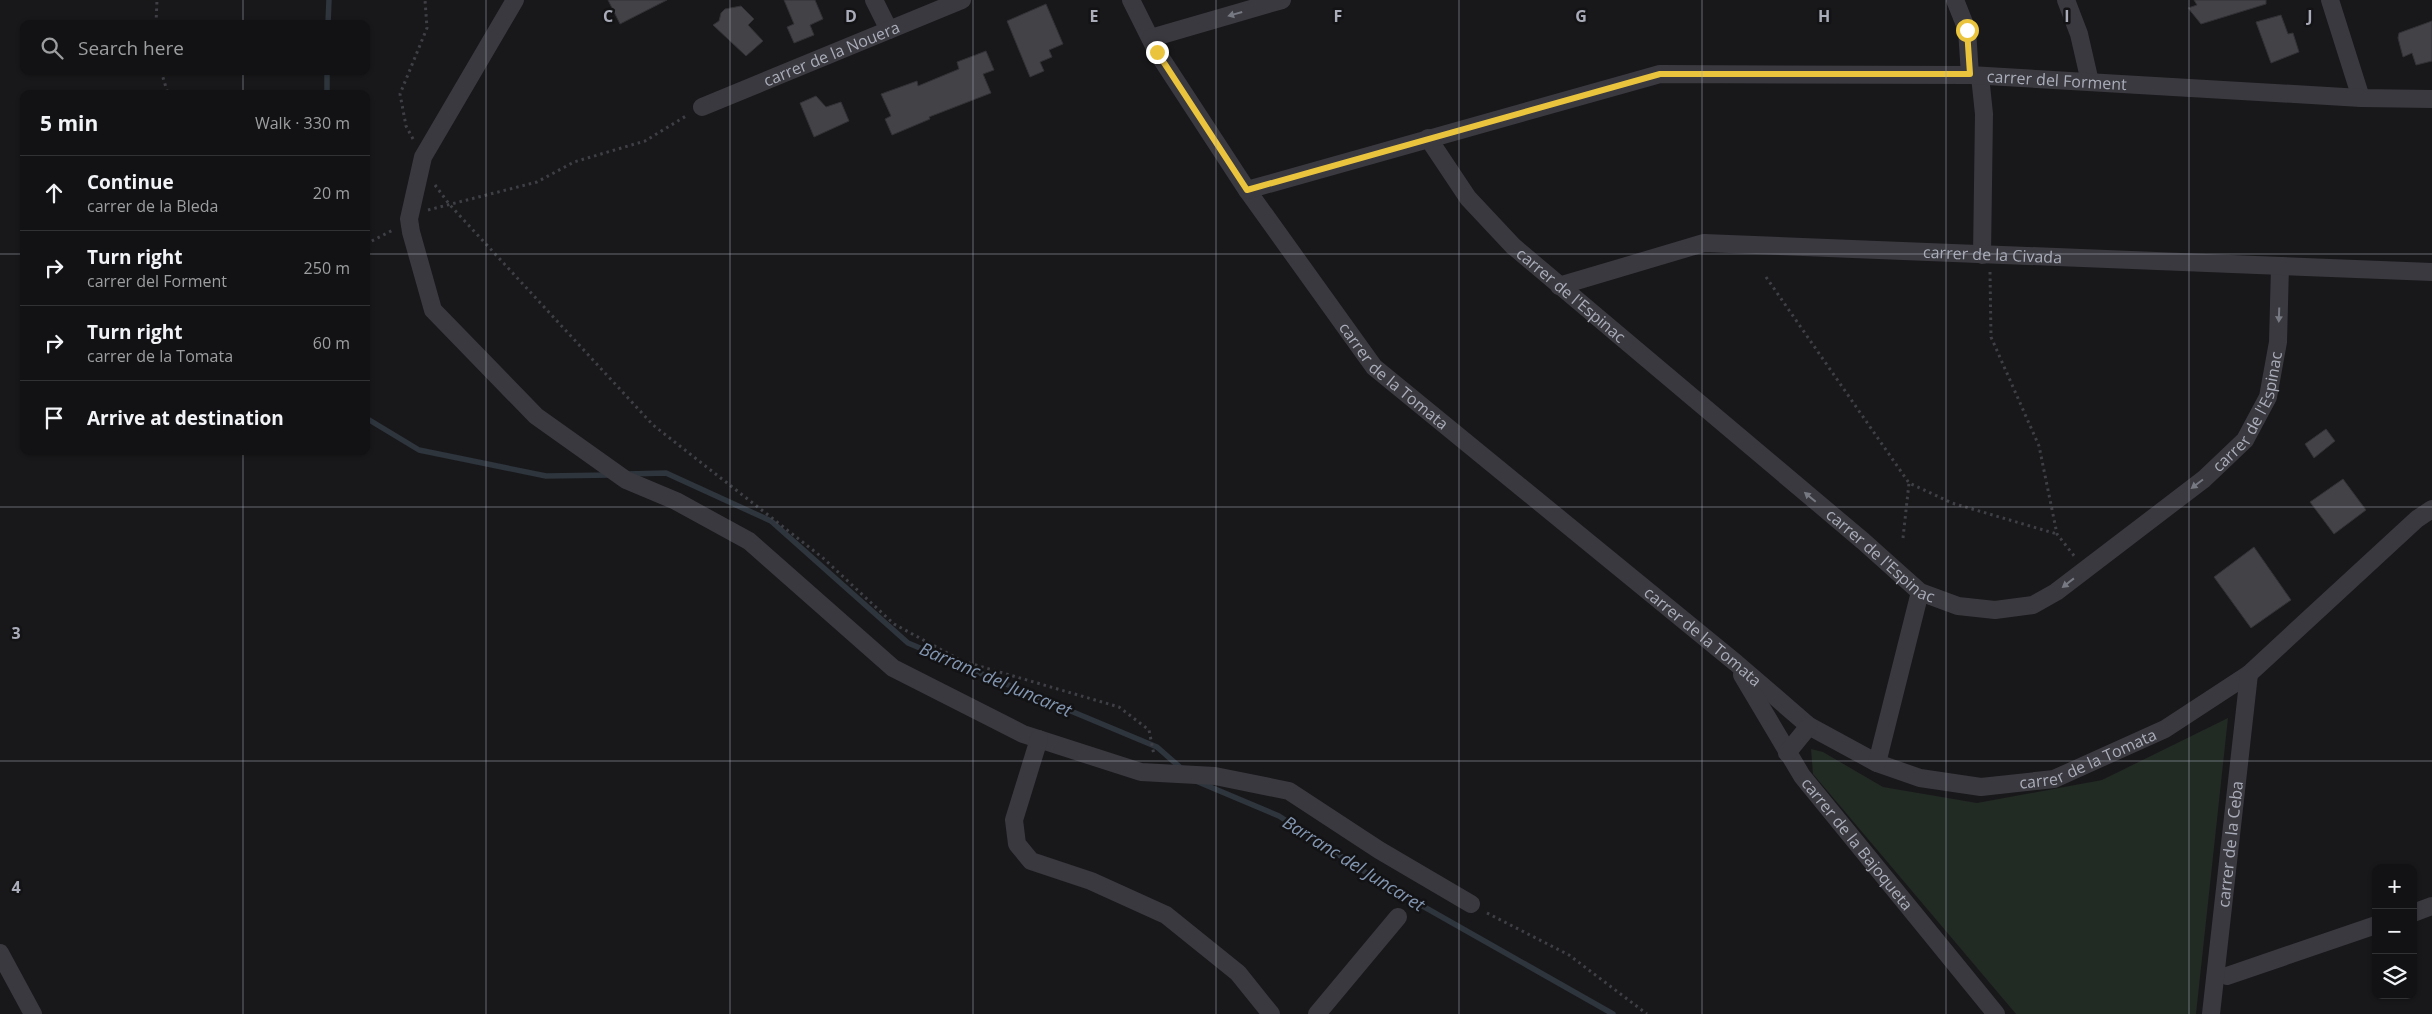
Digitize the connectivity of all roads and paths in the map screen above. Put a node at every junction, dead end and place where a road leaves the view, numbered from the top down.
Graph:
1 (157, 0) edge
2 (425, 0) edge
3 (515, 0) edge
4 (874, 0) edge
5 (962, 0) edge
6 (1131, 0) edge
7 (1282, 0) edge
8 (1955, 0) edge
9 (2066, 0) edge
10 (2330, 0) edge
11 (156, 20) edge
12 (889, 30) junction
13 (1151, 38) junction
14 (163, 75) edge
15 (1975, 75) junction
16 (2090, 82) junction
17 (167, 90) edge
18 (2361, 98) junction
19 (2432, 99) edge
20 (702, 107) joint
21 (1428, 138) junction
22 (423, 157) junction
23 (1247, 190) junction
24 (449, 204) junction
25 (409, 218) junction
26 (370, 242) edge
27 (1987, 255) junction
28 (2280, 266) junction
29 (2432, 272) edge
30 (1766, 277) dead end
31 (1559, 286) junction
32 (1909, 483) junction
33 (2432, 509) edge
34 (2057, 534) junction
35 (1903, 538) dead end
36 (2085, 569) junction
37 (1920, 592) junction
38 (1736, 663) junction
39 (2249, 674) junction
40 (1809, 726) junction
41 (1039, 739) junction
42 (1787, 753) junction
43 (1876, 763) junction
44 (1156, 773) junction
45 (1470, 904) joint
46 (2432, 906) edge
47 (2417, 912) edge
48 (1398, 917) dead end
49 (2372, 926) edge
50 (0, 953) edge
51 (2227, 976) dead end
52 (33, 1014) edge
53 (1271, 1014) edge
54 (1317, 1014) edge
55 (1647, 1014) edge
56 (1996, 1014) edge
57 (2211, 1014) edge

1 - 11 path
2 - 22 path
3 - 22 street
4 - 12 street
5 - 12 street, carrer de la Nouera
6 - 13 street, carrer de la Tomata
7 -> 13 street
8 - 15 street
9 - 16 street
10 - 18 street
12 - 20 street, carrer de la Nouera
13 - 23 street, carrer de la Tomata
14 - 17 path
15 - 16 street, carrer del Forment
15 - 21 street, carrer del Forment
15 - 27 street
16 - 18 street, carrer del Forment
18 - 19 street, carrer del Forment
20 - 24 path
21 - 23 street, carrer del Forment
21 - 31 street, carrer de l'Espinac
22 - 25 street
23 - 38 street, carrer de la Tomata
24 - 25 path
24 - 44 path
25 - 26 path
25 - 41 street
27 - 28 street, carrer de la Civada
27 - 31 street, carrer de la Civada
27 - 34 path
28 - 29 street, carrer de la Civada
28 -> 36 street, carrer de l'Espinac
30 - 32 path
37 -> 31 street, carrer de l'Espinac
32 - 34 path
32 - 35 path
33 - 39 street, carrer de la Tomata
34 - 36 path
36 -> 37 street, carrer de l'Espinac
37 - 43 street
38 - 40 street, carrer de la Tomata
38 - 42 street, carrer de la Bajoqueta
39 - 43 street, carrer de la Tomata
39 - 57 street, carrer de la Ceba
40 - 42 street
40 - 43 street, carrer de la Tomata
41 - 44 street
41 - 53 street
42 - 56 street, carrer de la Bajoqueta
44 - 45 street
45 - 55 path
46 - 47 street
48 - 54 street
49 - 51 street
50 - 52 street

